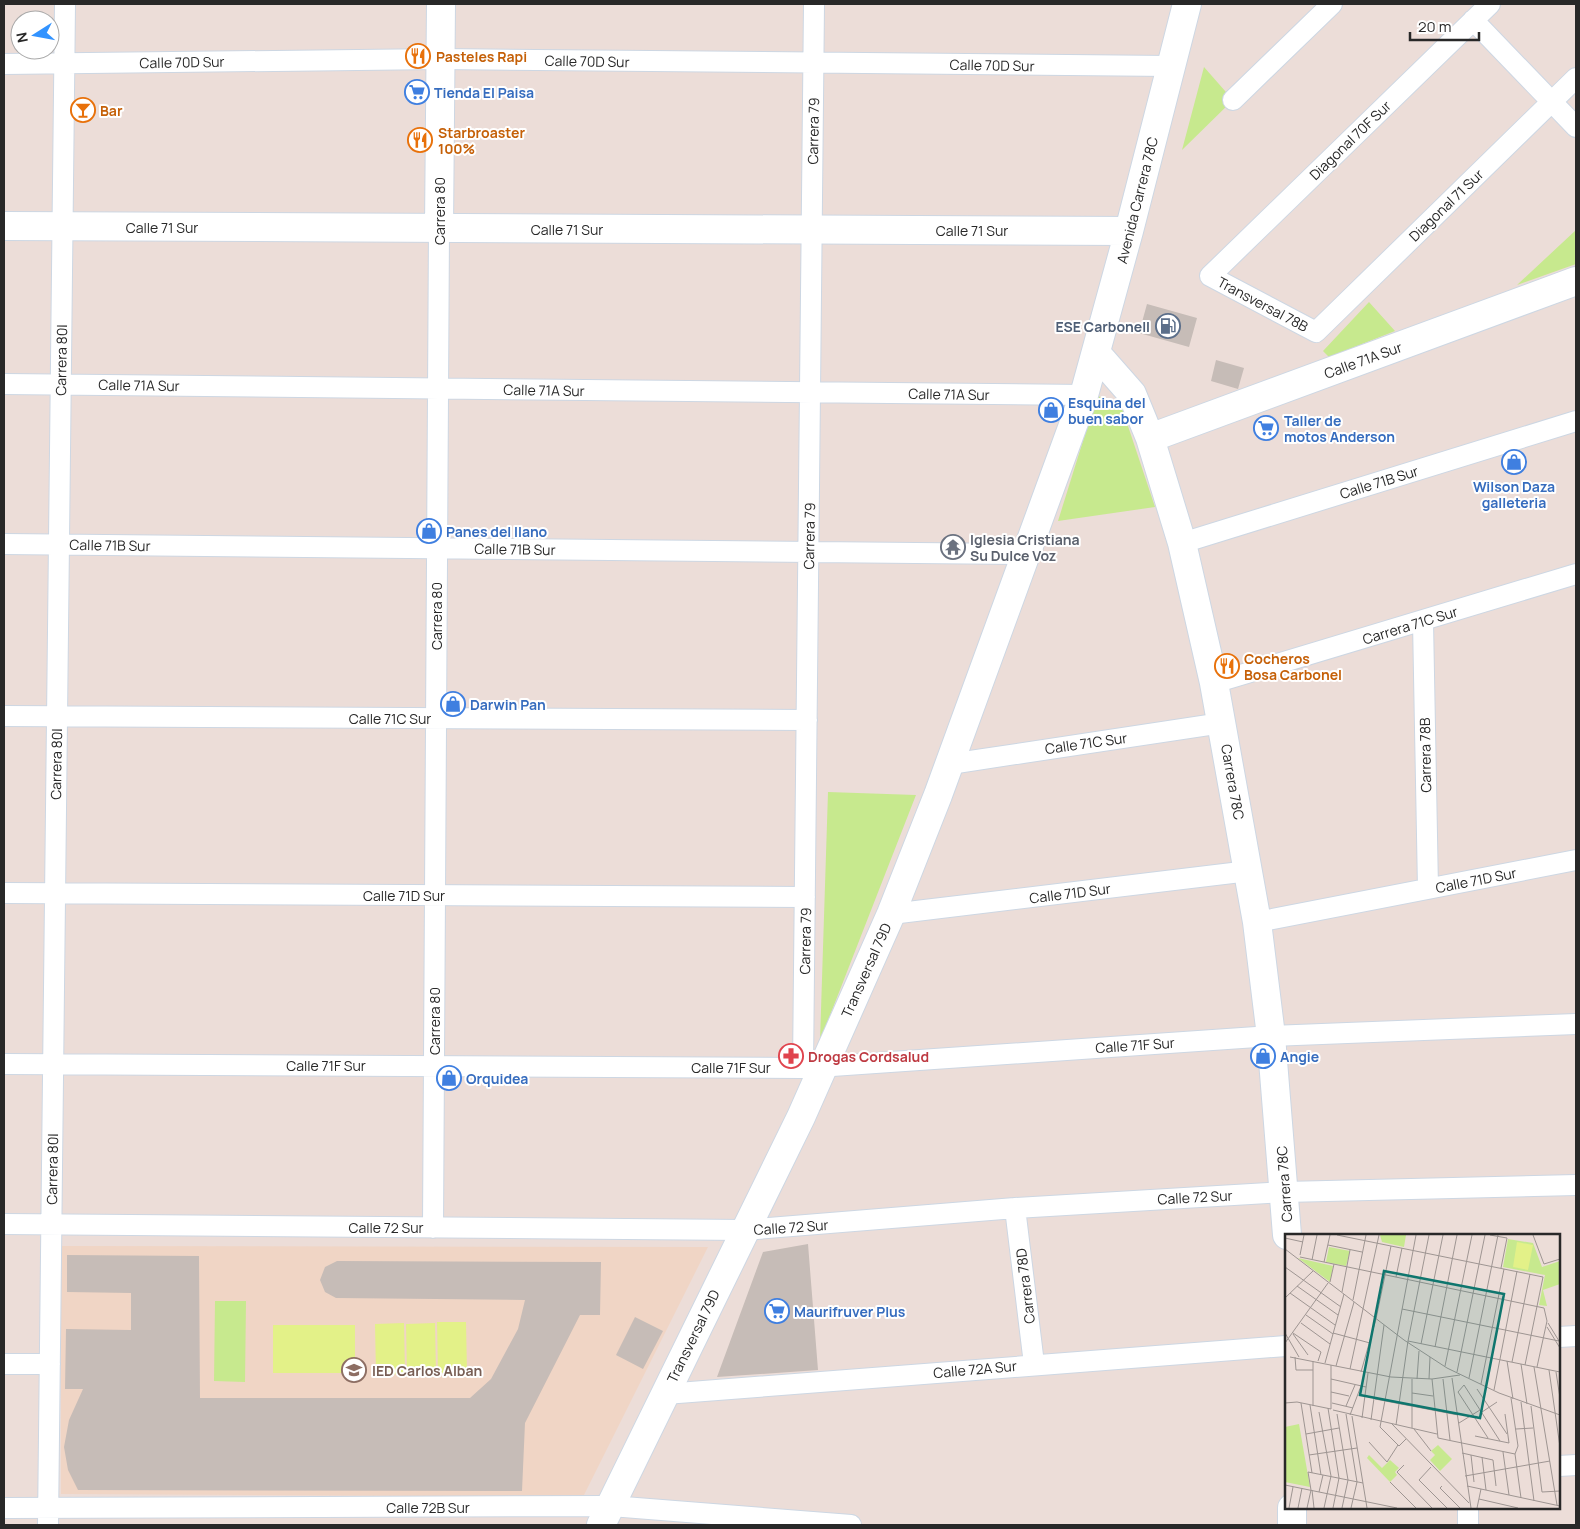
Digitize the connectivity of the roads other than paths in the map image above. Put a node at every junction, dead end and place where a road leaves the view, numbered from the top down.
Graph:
1 (65, 4) edge
2 (441, 4) edge
3 (814, 4) edge
4 (1187, 4) edge
5 (1332, 4) edge
6 (1490, 4) edge
7 (1473, 20) junction
8 (440, 59) junction
9 (813, 63) junction
10 (4, 64) edge
11 (64, 64) junction
12 (1170, 66) junction
13 (1576, 78) edge
14 (1233, 100) dead end
15 (1552, 102) junction
16 (1576, 128) edge
17 (4, 226) edge
18 (63, 226) junction
19 (439, 228) junction
20 (812, 230) junction
21 (1129, 231) junction
22 (1210, 276) joint
23 (1576, 281) edge
24 (1316, 332) joint
25 (1096, 352) junction
26 (4, 384) edge
27 (61, 384) junction
28 (438, 388) junction
29 (810, 392) junction
30 (1084, 395) junction
31 (1576, 421) edge
32 (1150, 438) junction
33 (1182, 542) junction
34 (4, 544) edge
35 (59, 544) junction
36 (437, 548) junction
37 (809, 552) junction
38 (1027, 554) junction
39 (1576, 574) edge
40 (1423, 621) junction
41 (1214, 683) junction
42 (4, 716) edge
43 (57, 716) junction
44 (436, 718) junction
45 (807, 720) junction
46 (1222, 723) junction
47 (950, 764) junction
48 (1576, 860) edge
49 (1249, 871) junction
50 (1428, 889) junction
51 (4, 893) edge
52 (55, 893) junction
53 (435, 895) junction
54 (805, 897) junction
55 (891, 914) junction
56 (1257, 922) junction
57 (1576, 1024) edge
58 (1272, 1036) junction
59 (4, 1064) edge
60 (53, 1064) junction
61 (434, 1066) junction
62 (813, 1067) junction
63 (1576, 1185) edge
64 (1285, 1192) junction
65 (1016, 1208) junction
66 (4, 1224) edge
67 (51, 1224) junction
68 (432, 1228) junction
69 (744, 1230) junction
70 (1287, 1234) edge
71 (1576, 1336) edge
72 (1560, 1337) edge
73 (1285, 1346) edge
74 (4, 1364) edge
75 (50, 1364) junction
76 (1034, 1364) junction
77 (664, 1394) junction
78 (1576, 1465) edge
79 (1560, 1466) edge
80 (4, 1508) edge
81 (1292, 1509) edge
82 (1468, 1509) edge
83 (606, 1516) edge
84 (48, 1517) edge
85 (851, 1525) edge
86 (1292, 1525) edge
87 (1468, 1525) edge

1 - 11 street, Carrera 80I
2 - 8 street, Carrera 80
3 - 9 street, Carrera 79
4 - 12 street, Avenida Carrera 78C
5 - 14 street
6 - 7 street, Diagonal 70F Sur
7 - 15 street
7 - 22 street, Diagonal 70F Sur
8 - 9 street, Calle 70D Sur
8 - 11 street, Calle 70D Sur
8 - 19 street, Carrera 80
9 - 12 street, Calle 70D Sur
9 - 20 street, Carrera 79
10 - 11 street, Calle 70D Sur
11 - 18 street, Carrera 80I
12 - 21 street, Avenida Carrera 78C
13 - 15 street, Diagonal 71 Sur
15 - 16 street
15 - 24 street, Diagonal 71 Sur
17 - 18 street, Calle 71 Sur
18 - 19 street, Calle 71 Sur
18 - 27 street, Carrera 80I
19 - 20 street, Calle 71 Sur
19 - 28 street, Carrera 80
20 - 21 street, Calle 71 Sur
20 - 29 street, Carrera 79
21 - 25 street, Avenida Carrera 78C
22 - 24 street, Transversal 78B
23 - 32 street, Calle 71A Sur
25 - 30 street, Avenida Carrera 78C
25 - 32 street, Carrera 78C
26 - 27 street, Calle 71A Sur
27 - 28 street, Calle 71A Sur
27 - 35 street, Carrera 80I
28 - 29 street, Calle 71A Sur
28 - 36 street, Carrera 80
29 - 30 street, Calle 71A Sur
29 - 37 street, Carrera 79
30 - 38 street, Transversal 79D
31 - 33 street, Calle 71B Sur
32 - 33 street, Carrera 78C
33 - 41 street, Carrera 78C
34 - 35 street, Calle 71B Sur
35 - 36 street, Calle 71B Sur
35 - 43 street, Carrera 80I
36 - 37 street, Calle 71B Sur
36 - 44 street, Carrera 80
37 - 38 street, Calle 71B Sur
37 - 45 street, Carrera 79
38 - 47 street, Transversal 79D
39 - 40 street, Carrera 71C Sur
40 - 41 street, Carrera 71C Sur
40 - 50 street, Carrera 78B
41 - 46 street, Carrera 78C
42 - 43 street, Calle 71C Sur
43 - 44 street, Calle 71C Sur
43 - 52 street, Carrera 80I
44 - 45 street, Calle 71C Sur
44 - 53 street, Carrera 80
45 - 54 street, Carrera 79
46 - 47 street, Calle 71C Sur
46 - 49 street, Carrera 78C
47 - 55 street, Transversal 79D
48 - 50 street, Calle 71D Sur
49 - 55 street, Calle 71D Sur
49 - 56 street, Carrera 78C
50 - 56 street, Calle 71D Sur
51 - 52 street, Calle 71D Sur
52 - 53 street, Calle 71D Sur
52 - 60 street, Carrera 80I
53 - 54 street, Calle 71D Sur
53 - 61 street, Carrera 80
54 - 62 street, Carrera 79
55 - 62 street, Transversal 79D
56 - 58 street, Carrera 78C
57 - 58 street, Calle 71F Sur
58 - 62 street, Calle 71F Sur
58 - 64 street, Carrera 78C
59 - 60 street, Calle 71F Sur
60 - 61 street, Calle 71F Sur
60 - 67 street, Carrera 80I
61 - 62 street, Calle 71F Sur
61 - 68 street, Carrera 80
62 - 69 street, Transversal 79D
63 - 64 street, Calle 72 Sur
64 - 65 street, Calle 72 Sur
64 - 70 street, Carrera 78C
65 - 69 street, Calle 72 Sur
65 - 76 street, Carrera 78D
66 - 67 street, Calle 72 Sur
67 - 68 street, Calle 72 Sur
67 - 75 street, Carrera 80I
68 - 69 street, Calle 72 Sur
69 - 77 street, Transversal 79D
71 - 72 street
73 - 76 street, Calle 72A Sur
74 - 75 street
75 - 84 street, Carrera 80I
76 - 77 street, Calle 72A Sur
77 - 83 street, Transversal 79D
78 - 79 street
80 - 84 street, Calle 72B Sur
81 - 86 street
82 - 87 street
83 - 84 street, Calle 72B Sur
83 - 85 street, Calle 72B Sur

